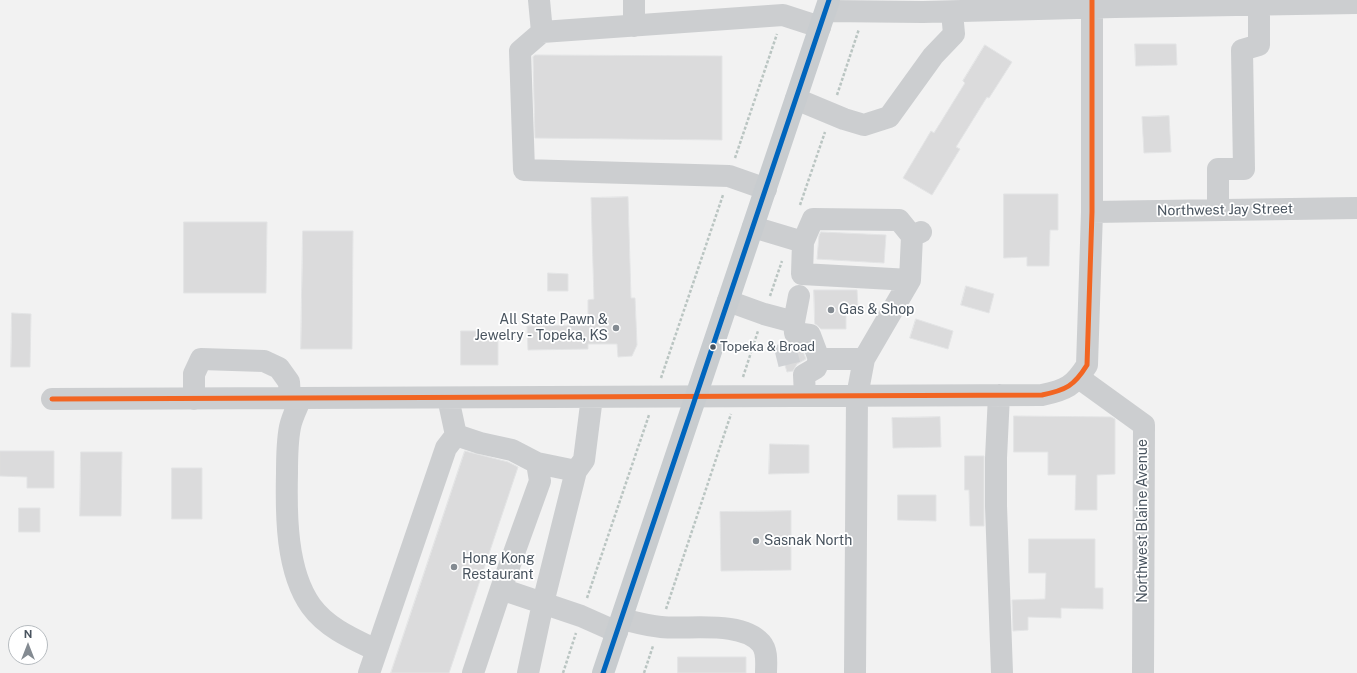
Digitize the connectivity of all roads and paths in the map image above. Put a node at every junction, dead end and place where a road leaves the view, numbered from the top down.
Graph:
1 (539, 0) edge
2 (634, 0) edge
3 (1357, 3) edge
4 (1092, 4) edge
5 (1259, 4) junction
6 (923, 6) edge
7 (865, 10) junction
8 (952, 12) junction
9 (825, 13) edge
10 (783, 15) junction
11 (634, 26) junction
12 (542, 32) junction
13 (796, 99) junction
14 (831, 113) junction
15 (729, 176) junction
16 (766, 189) junction
17 (799, 208) dead end
18 (1357, 208) edge
19 (1218, 210) junction
20 (1092, 212) junction
21 (753, 227) junction
22 (796, 240) junction
23 (910, 280) junction
24 (799, 296) dead end
25 (728, 301) junction
26 (764, 314) junction
27 (792, 335) junction
28 (864, 360) junction
29 (804, 374) junction
30 (1079, 378) junction
31 (999, 395) junction
32 (736, 396) junction
33 (857, 396) junction
34 (592, 397) junction
35 (655, 397) junction
36 (697, 397) junction
37 (295, 398) junction
38 (448, 398) junction
39 (194, 399) junction
40 (52, 400) dead end
41 (456, 435) junction
42 (538, 463) junction
43 (576, 471) junction
44 (501, 588) junction
45 (543, 603) junction
46 (581, 616) junction
47 (620, 625) junction
48 (660, 627) junction
49 (376, 650) junction
50 (369, 673) edge
51 (473, 673) edge
52 (528, 673) edge
53 (564, 673) edge
54 (604, 673) edge
55 (644, 673) edge
56 (766, 673) edge
57 (855, 673) edge
58 (1002, 673) edge
59 (1143, 673) edge

1 - 12 street
2 - 11 street
3 - 5 street
4 - 5 street
4 - 8 street
4 - 20 street
5 - 19 street
6 - 7 street
6 - 8 street
7 - 9 street
7 - 14 path
8 - 14 street
9 - 10 street
9 - 13 main road
10 - 11 street
10 - 15 path
11 - 12 street
12 - 15 street
13 - 14 street
13 - 16 main road
14 - 17 path
15 - 16 street
15 - 35 path
16 - 21 main road
18 - 19 street, Northwest Jay Street
19 - 20 street, Northwest Jay Street
20 - 30 street
21 - 22 street
21 - 25 main road
22 - 23 street
22 - 23 street
22 - 26 path
23 - 28 street
24 - 27 street
25 - 26 street
25 - 36 main road
26 - 27 street
26 - 32 path
27 - 29 street
28 - 29 street
28 - 33 street
29 - 32 street
29 - 33 street
30 - 31 street
30 - 59 street, Northwest Blaine Avenue
31 - 33 street
31 - 58 street
32 - 36 street
32 - 48 path
33 - 57 street
34 - 35 street
34 - 38 street
34 - 43 street
35 - 36 street
35 - 46 path
36 - 47 main road
37 - 38 street
37 - 39 street
37 - 39 street
37 - 49 street
38 - 41 street
39 - 40 street
41 - 42 street
41 - 49 street
42 - 43 street
42 - 44 street
43 - 45 street
44 - 45 street
44 - 51 street
45 - 46 street
45 - 52 street
46 - 47 street
46 - 53 path
47 - 48 street
47 - 54 main road
48 - 55 path
48 - 56 street
49 - 50 street

